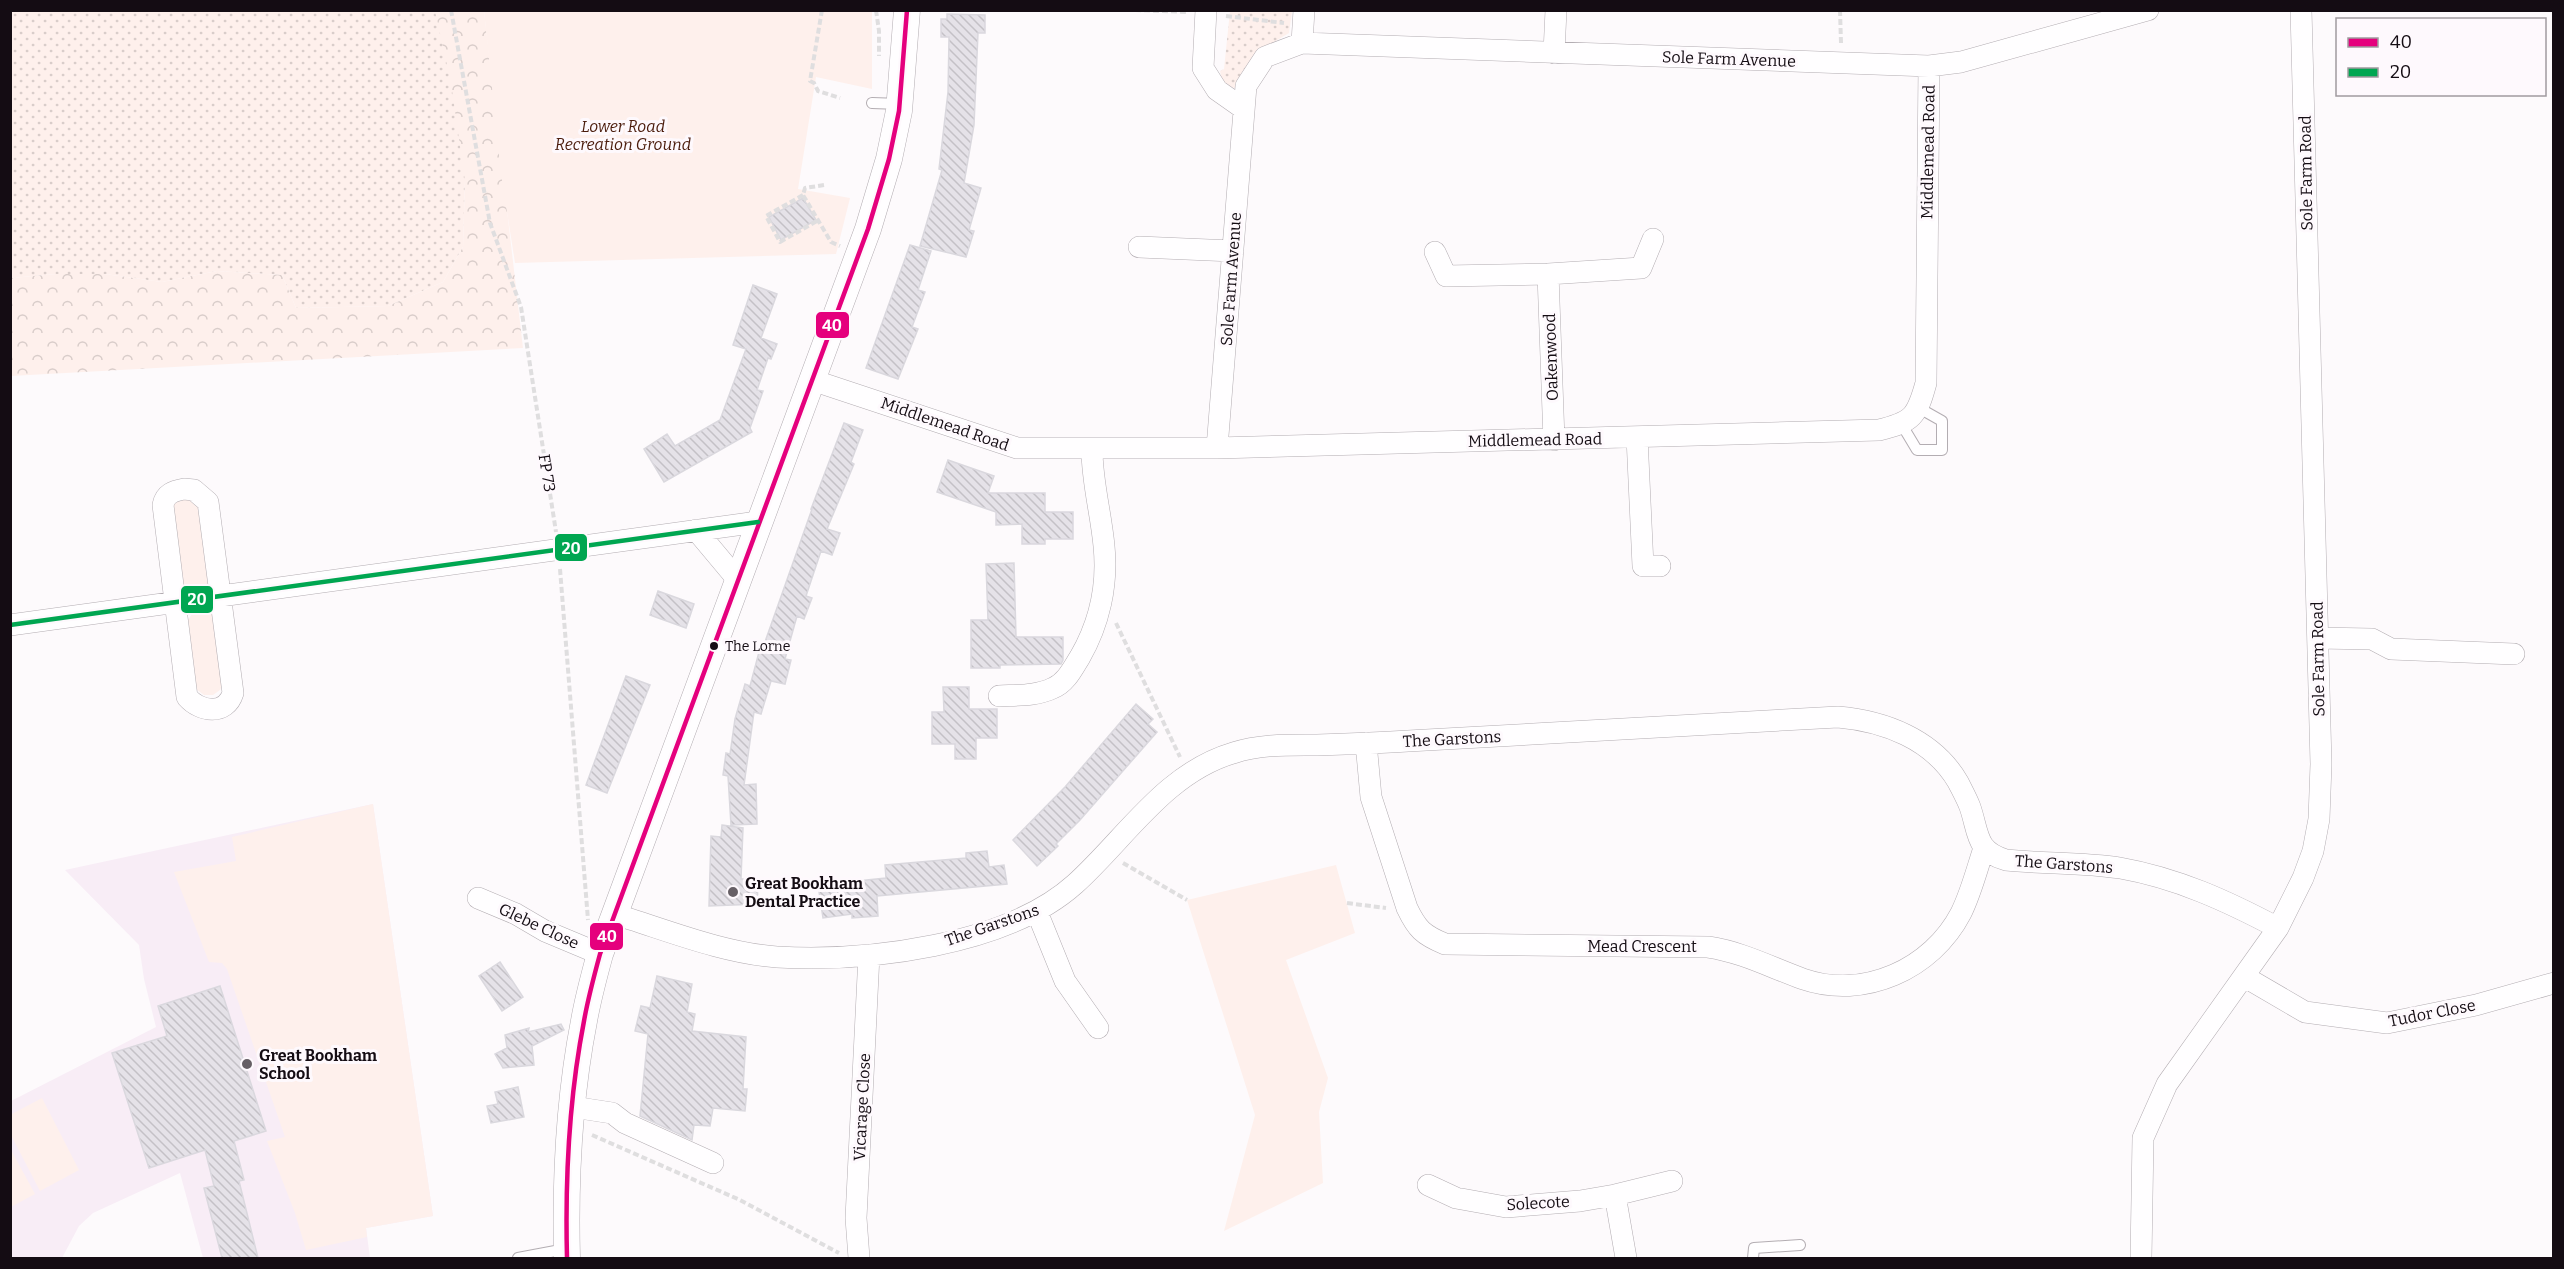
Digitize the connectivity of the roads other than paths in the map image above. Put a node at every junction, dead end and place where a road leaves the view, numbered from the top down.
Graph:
1 (908, 10) edge
2 (1206, 10) edge
3 (1304, 10) edge
4 (1556, 10) edge
5 (2148, 10) edge
6 (2301, 10) edge
7 (1302, 43) junction
8 (1554, 53) junction
9 (1929, 66) junction
10 (872, 103) dead end
11 (900, 104) junction
12 (1244, 109) junction
13 (1653, 239) dead end
14 (1139, 247) dead end
15 (1233, 251) junction
16 (1434, 252) dead end
17 (1548, 274) junction
18 (812, 380) junction
19 (1919, 408) junction
20 (1902, 424) junction
21 (1637, 437) junction
22 (1554, 440) junction
23 (1217, 448) junction
24 (1092, 450) junction
25 (758, 522) junction
26 (696, 530) junction
27 (1660, 566) dead end
28 (737, 579) junction
29 (220, 597) junction
30 (175, 603) junction
31 (10, 625) edge
32 (2318, 638) junction
33 (2514, 654) dead end
34 (999, 696) dead end
35 (1366, 743) junction
36 (1984, 848) junction
37 (478, 898) dead end
38 (1036, 912) junction
39 (2278, 928) junction
40 (607, 934) junction
41 (869, 955) junction
42 (2245, 977) junction
43 (2553, 983) edge
44 (1098, 1028) dead end
45 (572, 1117) junction
46 (713, 1163) dead end
47 (1672, 1181) dead end
48 (1428, 1185) dead end
49 (1615, 1195) junction
50 (1800, 1245) dead end
51 (566, 1254) edge
52 (850, 1256) edge
53 (518, 1258) edge
54 (1626, 1258) edge
55 (1754, 1258) edge
56 (2141, 1258) edge

1 - 11 street
2 - 12 street
3 - 7 street
4 - 8 street
5 - 9 street, Sole Farm Avenue
6 - 32 street, Sole Farm Road
7 - 8 street, Sole Farm Avenue
7 - 12 street, Sole Farm Avenue
8 - 9 street, Sole Farm Avenue
9 - 19 street, Middlemead Road
10 - 11 lane
11 - 18 street
12 - 15 street, Sole Farm Avenue
13 - 17 street
14 - 15 street
15 - 23 street, Sole Farm Avenue
16 - 17 street
17 - 22 street, Oakenwood
18 - 24 street, Middlemead Road
18 - 25 street
19 - 20 street
19 - 20 lane
20 - 21 street, Middlemead Road
21 - 22 street, Middlemead Road
21 - 27 street
22 - 23 street, Middlemead Road
23 - 24 street, Middlemead Road
24 - 34 street
25 - 26 street
25 - 28 street
26 - 28 street
26 - 29 street
28 - 40 street
29 - 30 street
29 - 30 street
29 - 30 street
30 - 31 street
32 - 33 street
32 - 39 street, Sole Farm Road
35 - 36 street, The Garstons
35 - 36 street, Mead Crescent
35 - 38 street, The Garstons
36 - 39 street, The Garstons
37 - 40 street, Glebe Close
38 - 41 street, The Garstons
38 - 44 street
39 - 42 street, Sole Farm Road
40 - 41 street, The Garstons
40 - 45 street
41 - 52 street, Vicarage Close
42 - 43 street, Tudor Close
42 - 56 street, Sole Farm Road
45 - 46 street
45 - 51 street
47 - 49 street, Solecote
48 - 49 street, Solecote
49 - 54 street
50 - 55 lane
51 - 53 lane

